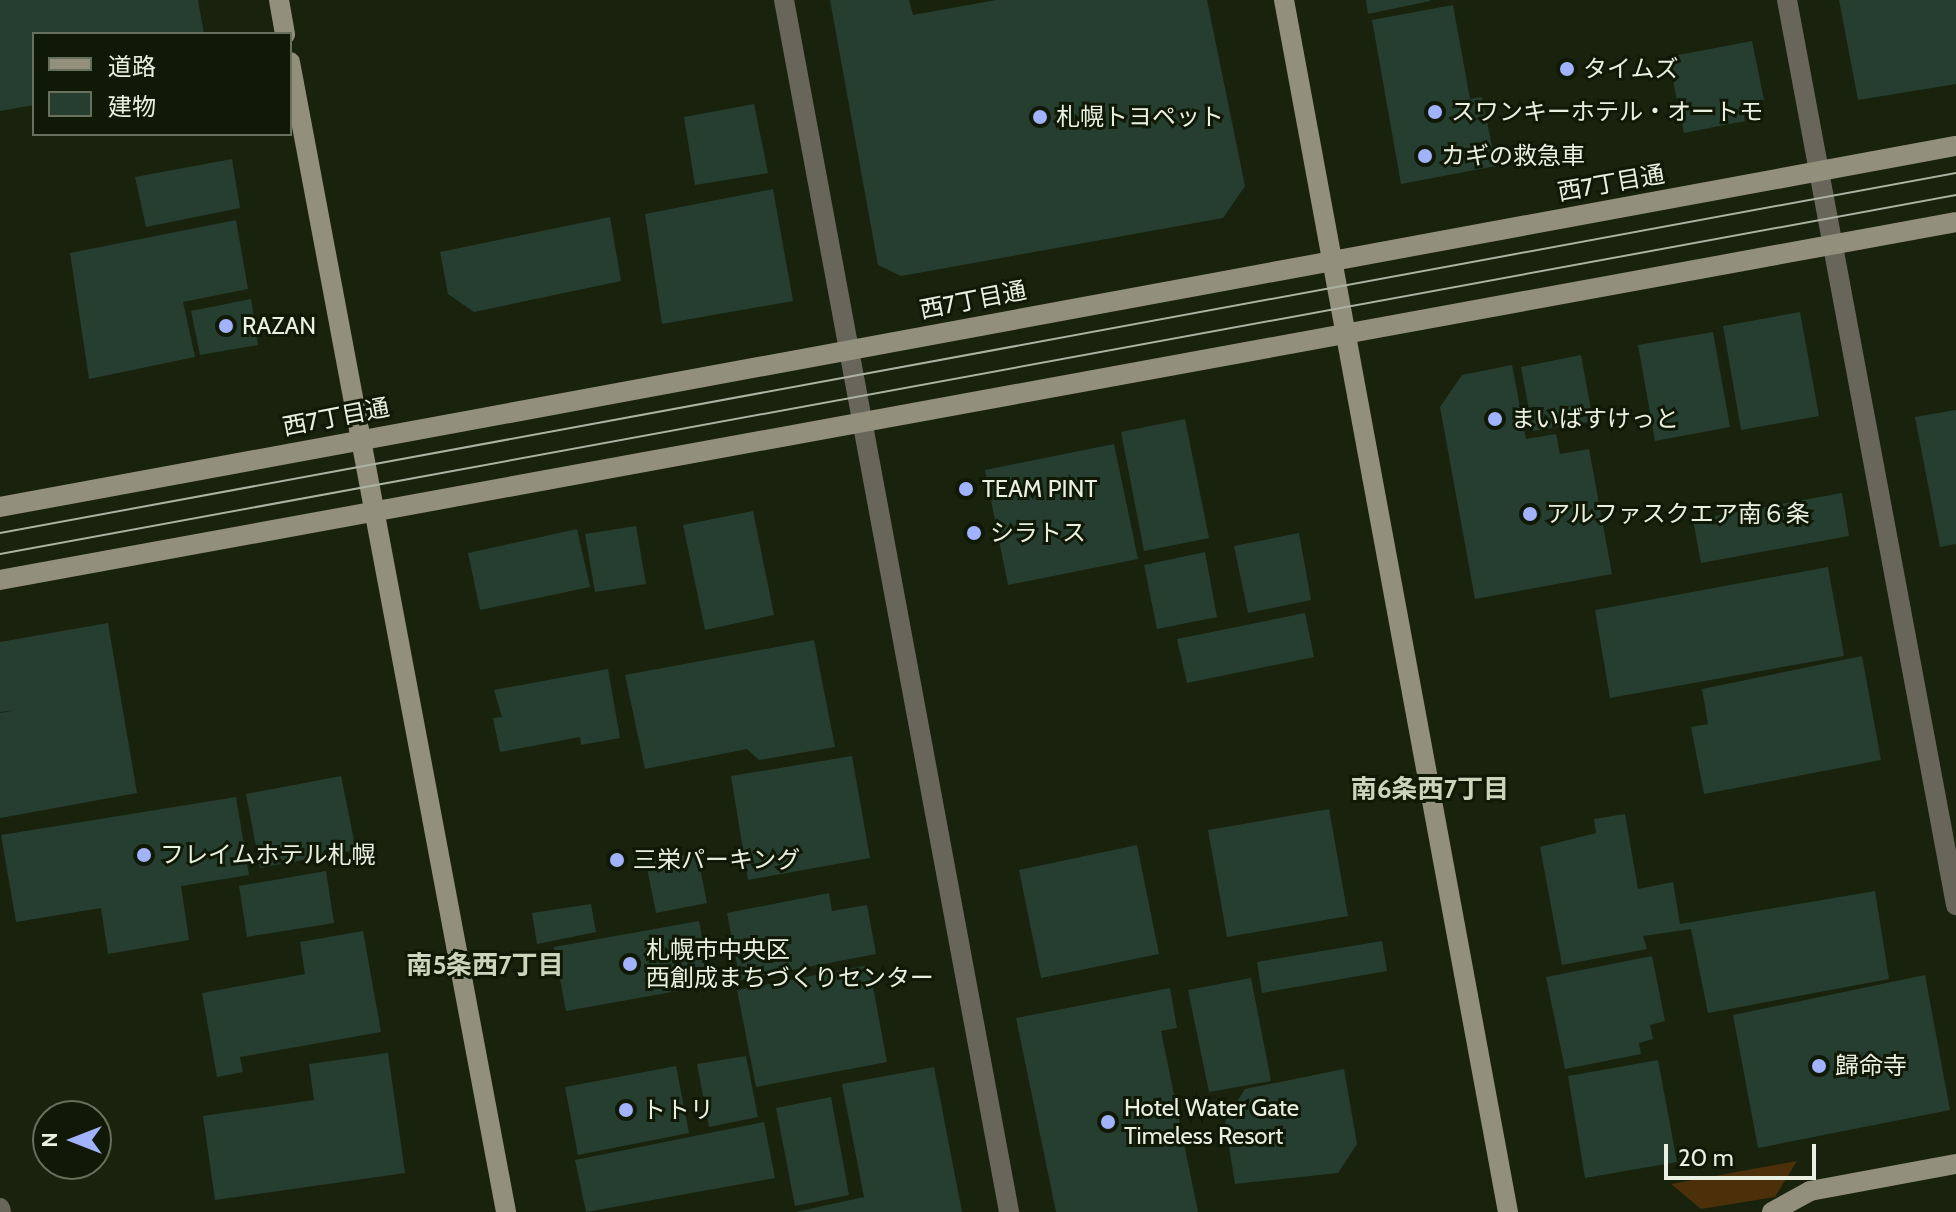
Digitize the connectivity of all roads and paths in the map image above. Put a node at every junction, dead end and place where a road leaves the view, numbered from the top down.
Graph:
1 (279, 0) edge
2 (784, 0) edge
3 (1284, 0) edge
4 (1787, 0) edge
5 (285, 32) edge
6 (292, 73) edge
7 (1956, 146) edge
8 (1819, 171) junction
9 (1956, 222) edge
10 (1833, 243) junction
11 (1332, 260) junction
12 (1345, 335) junction
13 (849, 350) junction
14 (862, 419) junction
15 (358, 439) junction
16 (0, 507) edge
17 (373, 513) junction
18 (0, 580) edge
19 (1956, 905) edge
20 (1956, 1164) edge
21 (506, 1212) edge
22 (1009, 1212) edge
23 (1508, 1212) edge
24 (1772, 1212) edge

1 - 5 street
2 - 13 street
3 - 11 street
4 - 8 street
6 - 15 street
7 - 8 street, 西7丁目通
8 - 10 street
8 - 11 street, 西7丁目通
9 - 10 street
10 - 12 street
10 - 19 street
11 - 12 street
11 - 13 street, 西7丁目通
12 - 14 street
12 - 23 street
13 - 14 street
13 - 15 street, 西7丁目通
14 - 17 street
14 - 22 street
15 - 16 street, 西7丁目通
15 - 17 street
17 - 18 street
17 - 21 street
20 - 24 street

